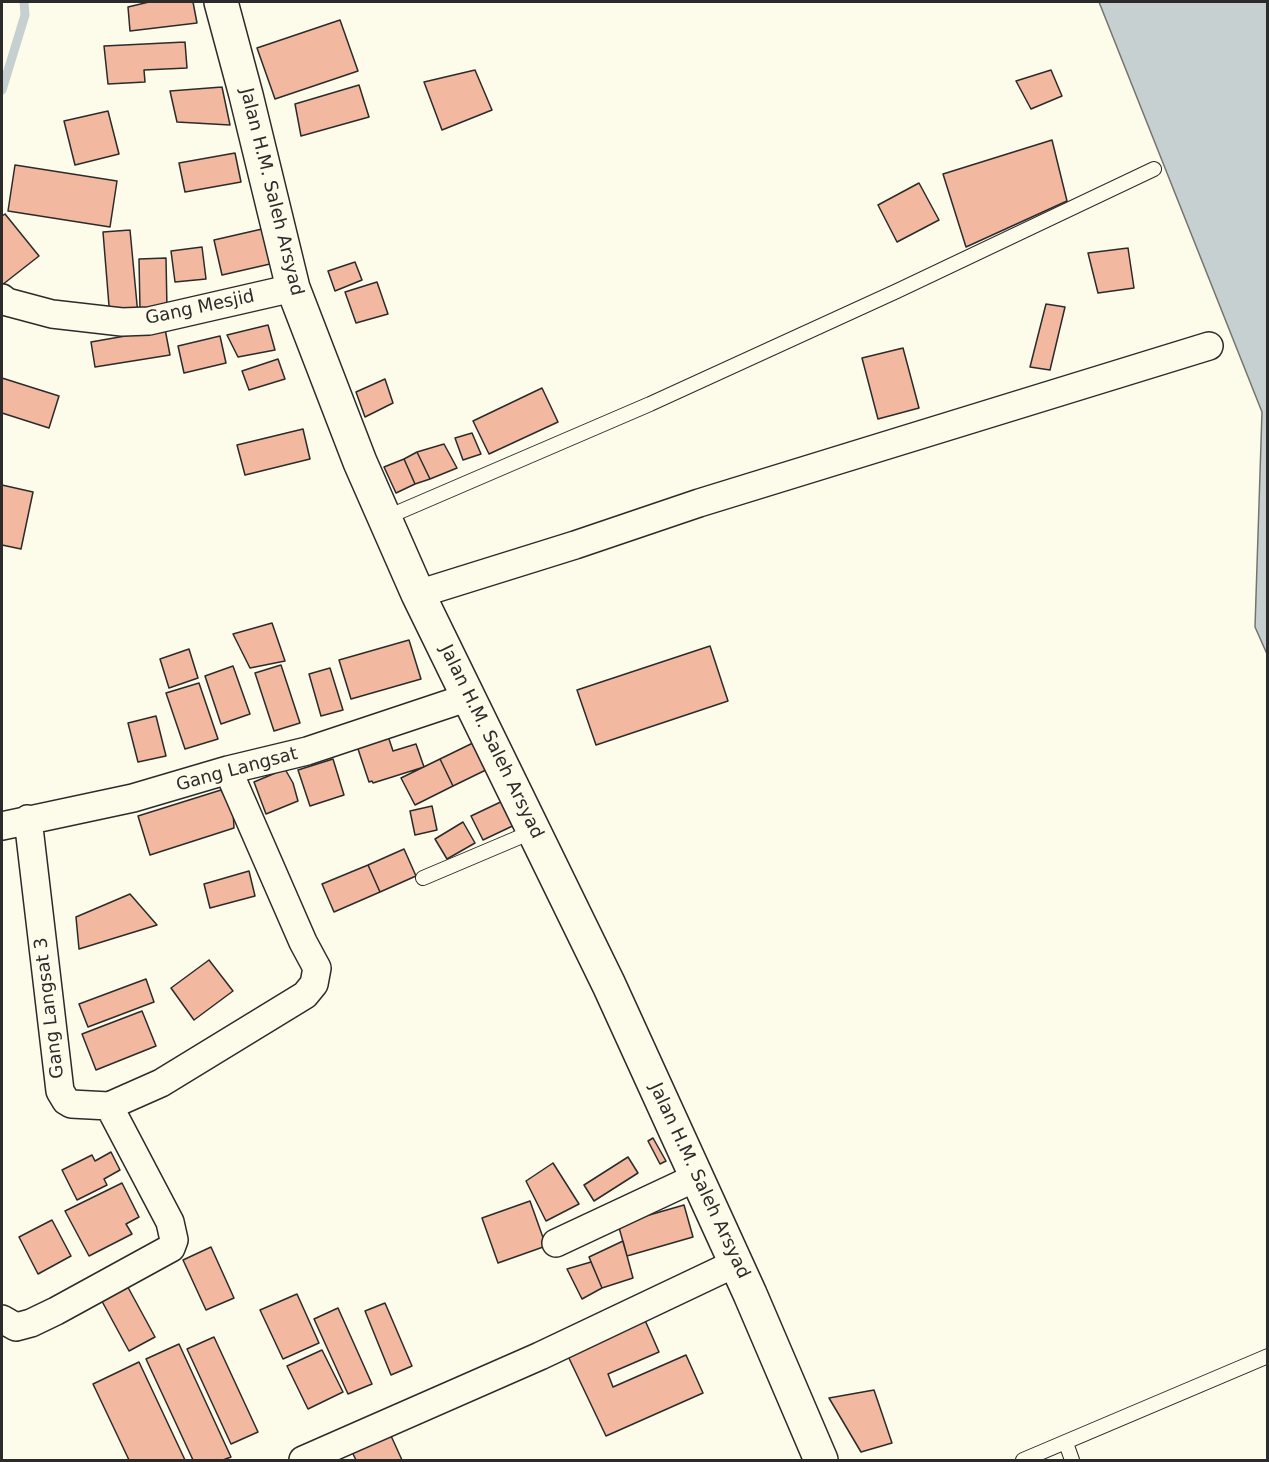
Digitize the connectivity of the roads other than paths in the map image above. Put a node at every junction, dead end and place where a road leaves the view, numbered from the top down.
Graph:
1 (220, 2) edge
2 (1154, 169) dead end
3 (293, 288) junction
4 (2, 298) edge
5 (1209, 346) dead end
6 (385, 518) junction
7 (418, 594) junction
8 (469, 697) junction
9 (228, 770) junction
10 (28, 819) junction
11 (2, 826) edge
12 (534, 831) junction
13 (423, 878) dead end
14 (109, 1106) junction
15 (697, 1177) junction
16 (556, 1243) dead end
17 (736, 1263) junction
18 (2, 1319) edge
19 (1268, 1356) edge
20 (1066, 1443) junction
21 (303, 1461) edge
22 (821, 1461) edge
23 (1023, 1461) edge
24 (1072, 1461) edge

1 - 3 street, Jalan H.M. Saleh Arsyad
2 - 6 lane
3 - 4 street, Gang Mesjid
3 - 6 street, Jalan H.M. Saleh Arsyad
5 - 7 street
6 - 7 street, Jalan H.M. Saleh Arsyad
7 - 8 street, Jalan H.M. Saleh Arsyad
8 - 9 street, Gang Langsat
8 - 12 street, Jalan H.M. Saleh Arsyad
9 - 10 street, Gang Langsat
9 - 14 street
10 - 11 street, Gang Langsat
10 - 14 street, Gang Langsat 3
12 - 13 lane
12 - 15 street, Jalan H.M. Saleh Arsyad
14 - 18 street
15 - 16 street
15 - 17 street, Jalan H.M. Saleh Arsyad
17 - 21 street
17 - 22 street, Jalan H.M. Saleh Arsyad
19 - 20 lane
20 - 23 lane
20 - 24 lane

